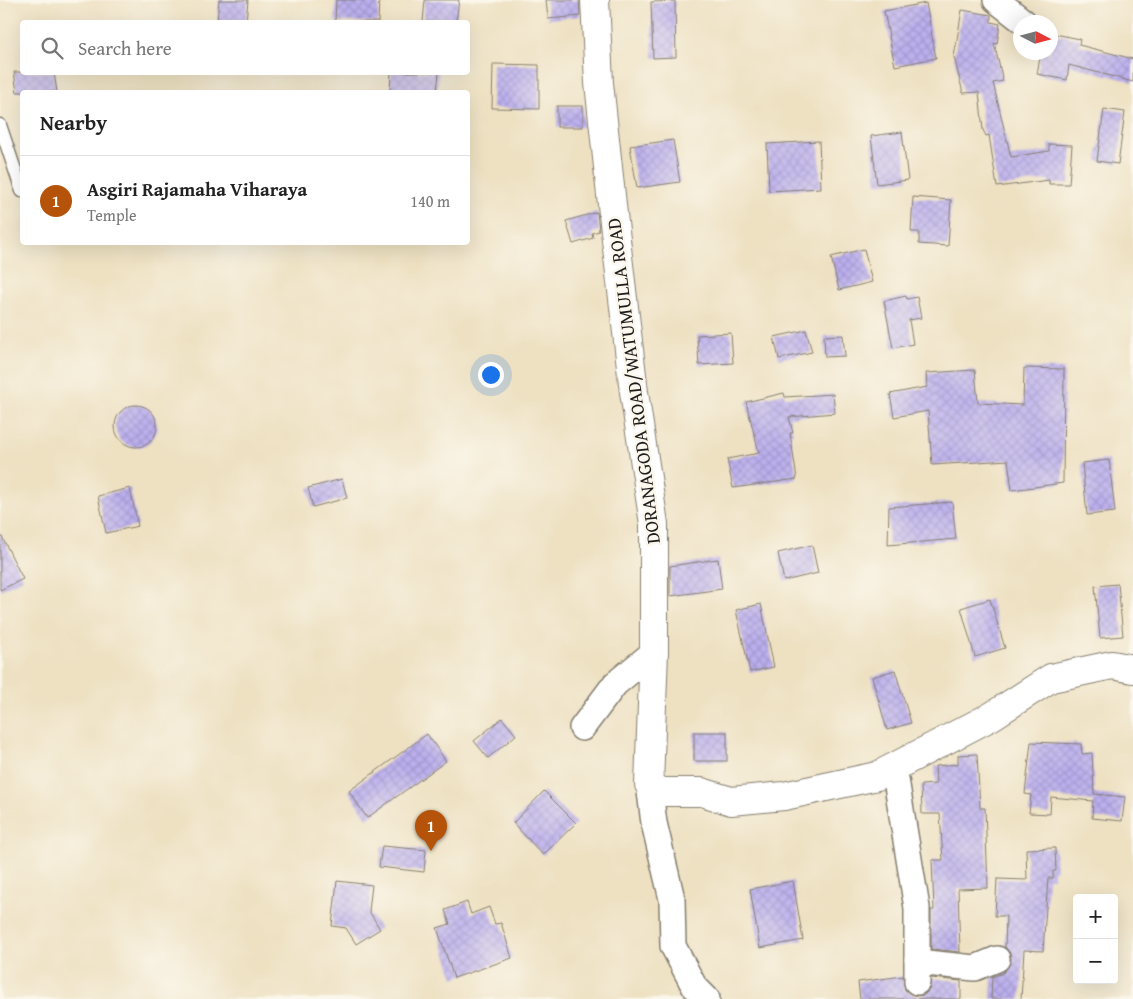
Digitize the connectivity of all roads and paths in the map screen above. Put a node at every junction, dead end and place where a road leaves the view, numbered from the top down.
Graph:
1 (594, 0) edge
2 (996, 0) edge
3 (1015, 15) edge
4 (0, 125) edge
5 (20, 185) edge
6 (654, 652) junction
7 (1133, 670) edge
8 (582, 728) dead end
9 (894, 767) junction
10 (649, 784) junction
11 (997, 959) dead end
12 (707, 999) edge

1 - 6 street, DORANAGODA ROAD/WATUMULLA ROAD
2 - 3 street
4 - 5 lane
6 - 8 street
6 - 10 street, DORANAGODA ROAD/WATUMULLA ROAD
7 - 9 street
9 - 10 street
9 - 11 street
10 - 12 street

